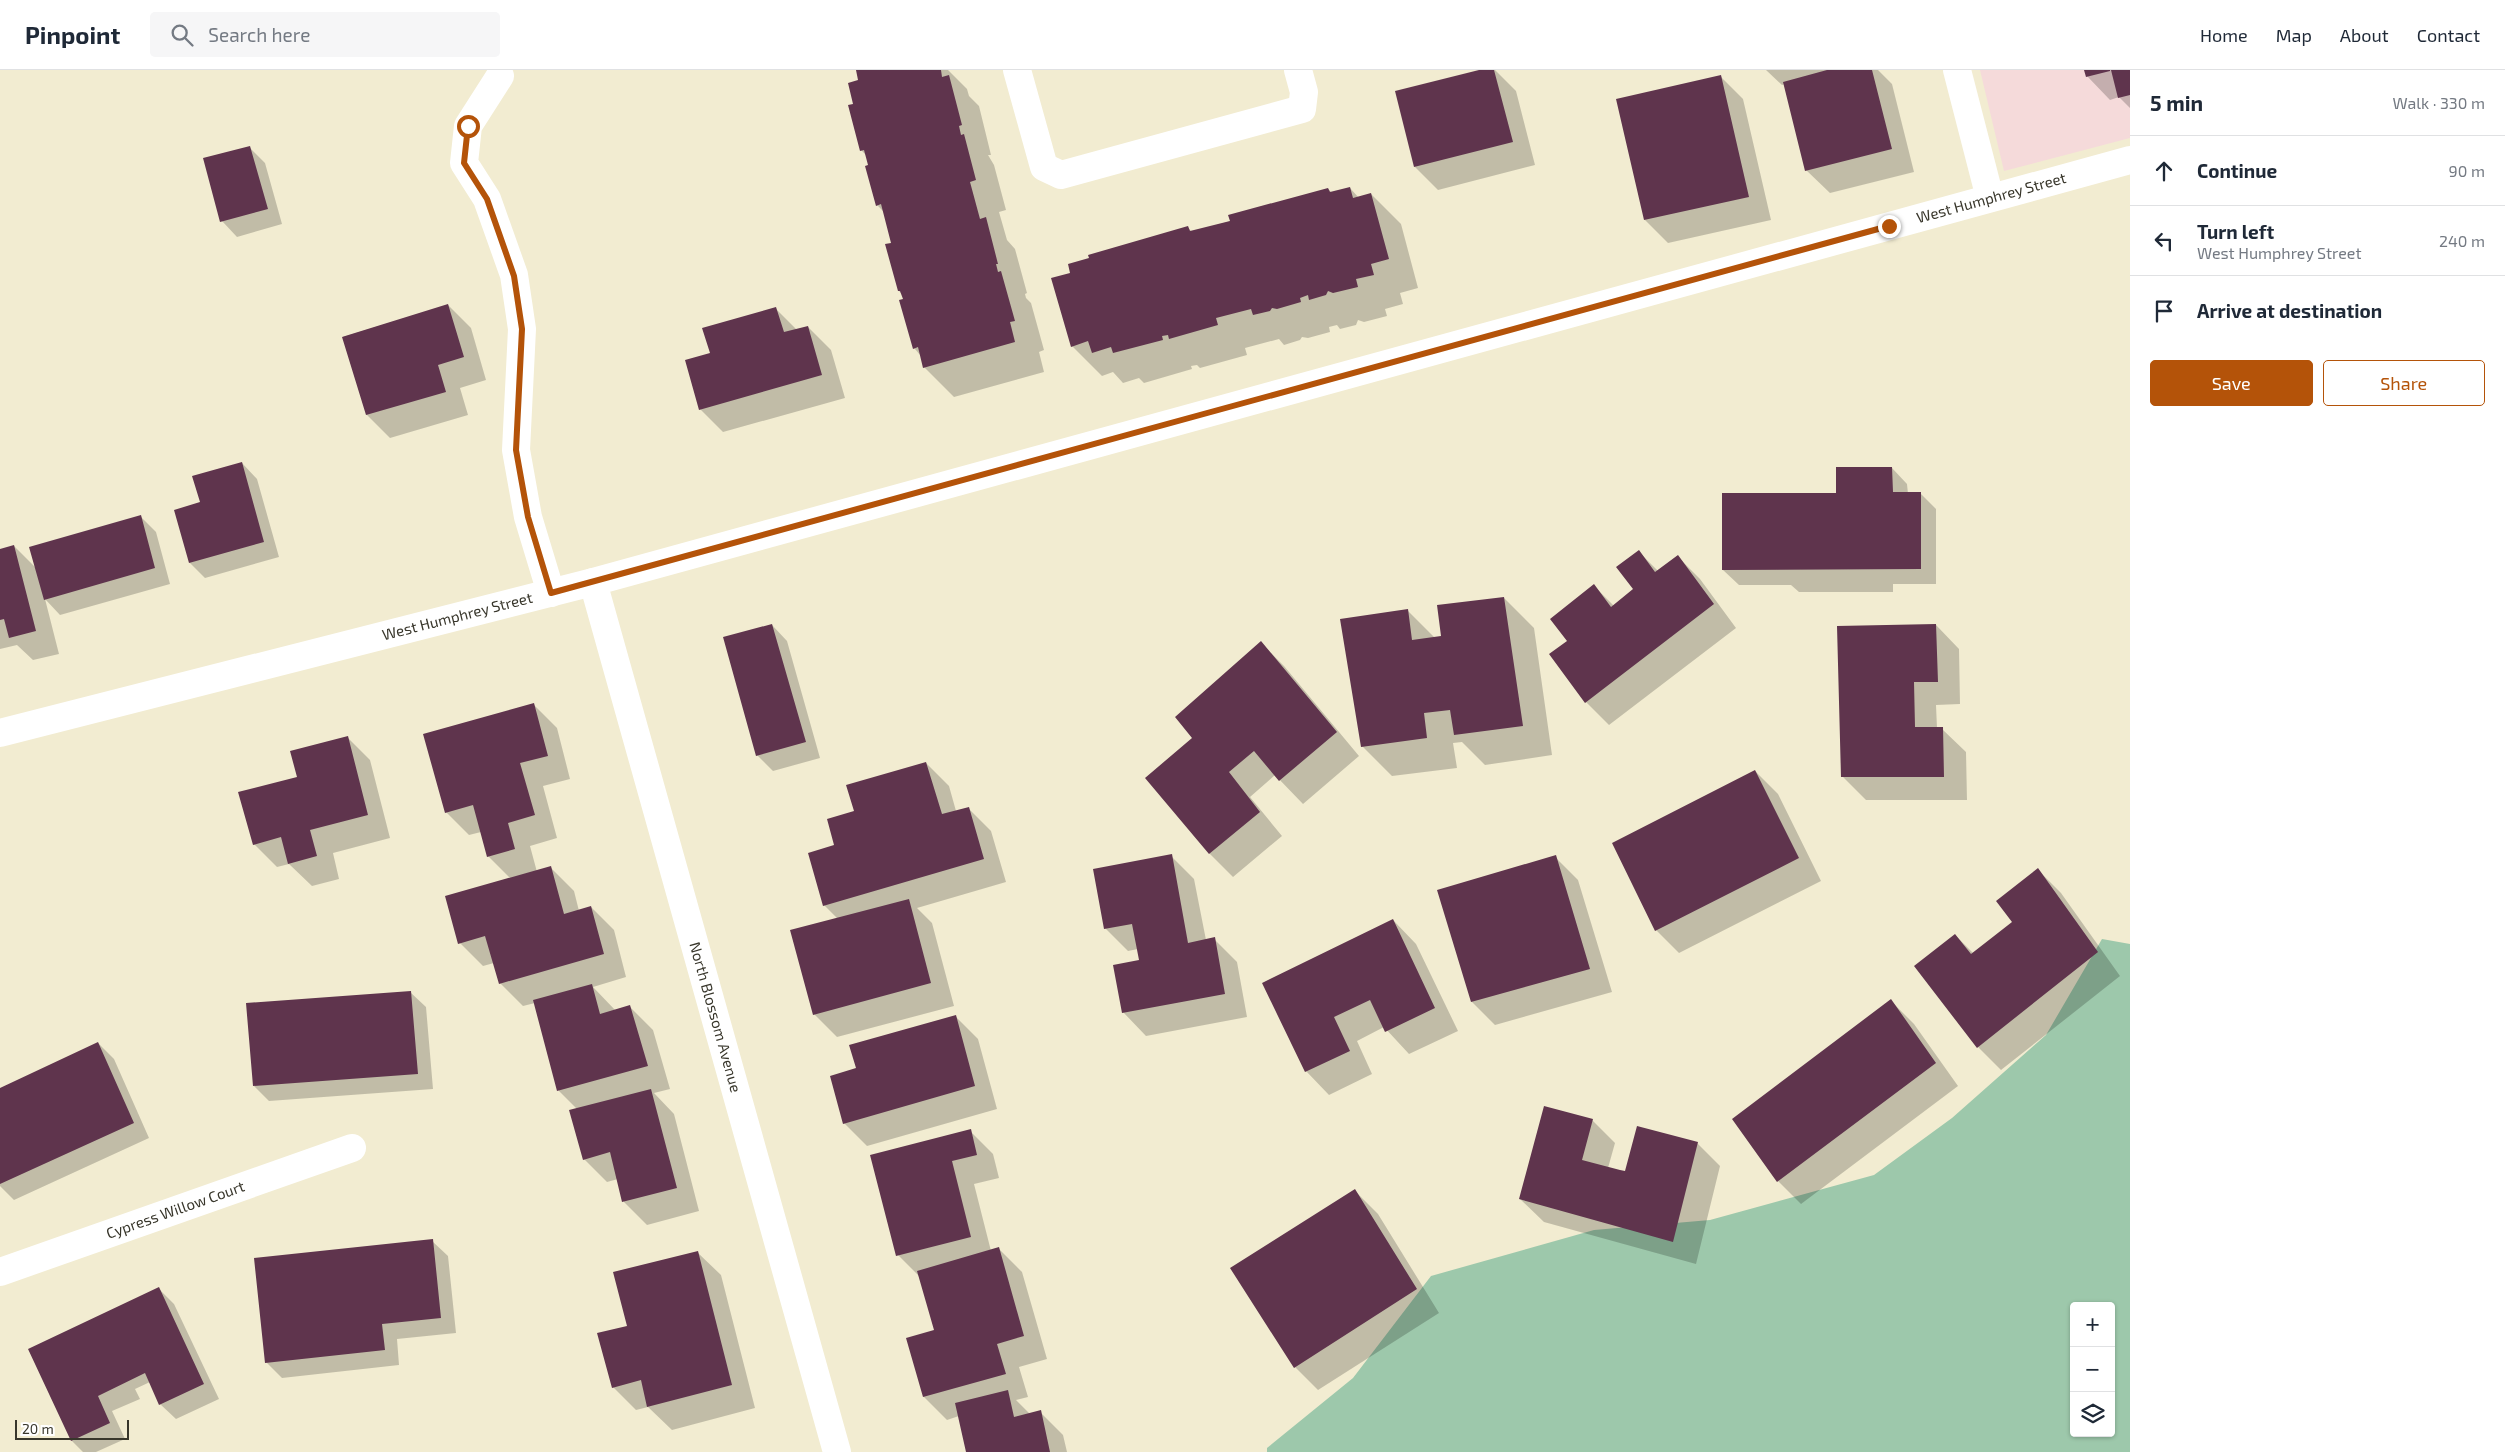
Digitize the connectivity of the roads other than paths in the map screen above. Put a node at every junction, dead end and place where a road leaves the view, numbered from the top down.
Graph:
1 (1017, 70) edge
2 (1298, 70) edge
3 (1957, 70) edge
4 (500, 76) dead end
5 (2130, 160) edge
6 (1990, 198) junction
7 (593, 582) junction
8 (551, 593) junction
9 (0, 733) edge
10 (352, 1148) dead end
11 (0, 1272) edge
12 (838, 1452) edge

1 - 2 street
3 - 6 street
4 - 8 street
5 - 6 street, West Humphrey Street
6 - 7 street, West Humphrey Street
7 - 8 street, West Humphrey Street
7 - 12 street, North Blossom Avenue
8 - 9 street, West Humphrey Street
10 - 11 street, Cypress Willow Court

